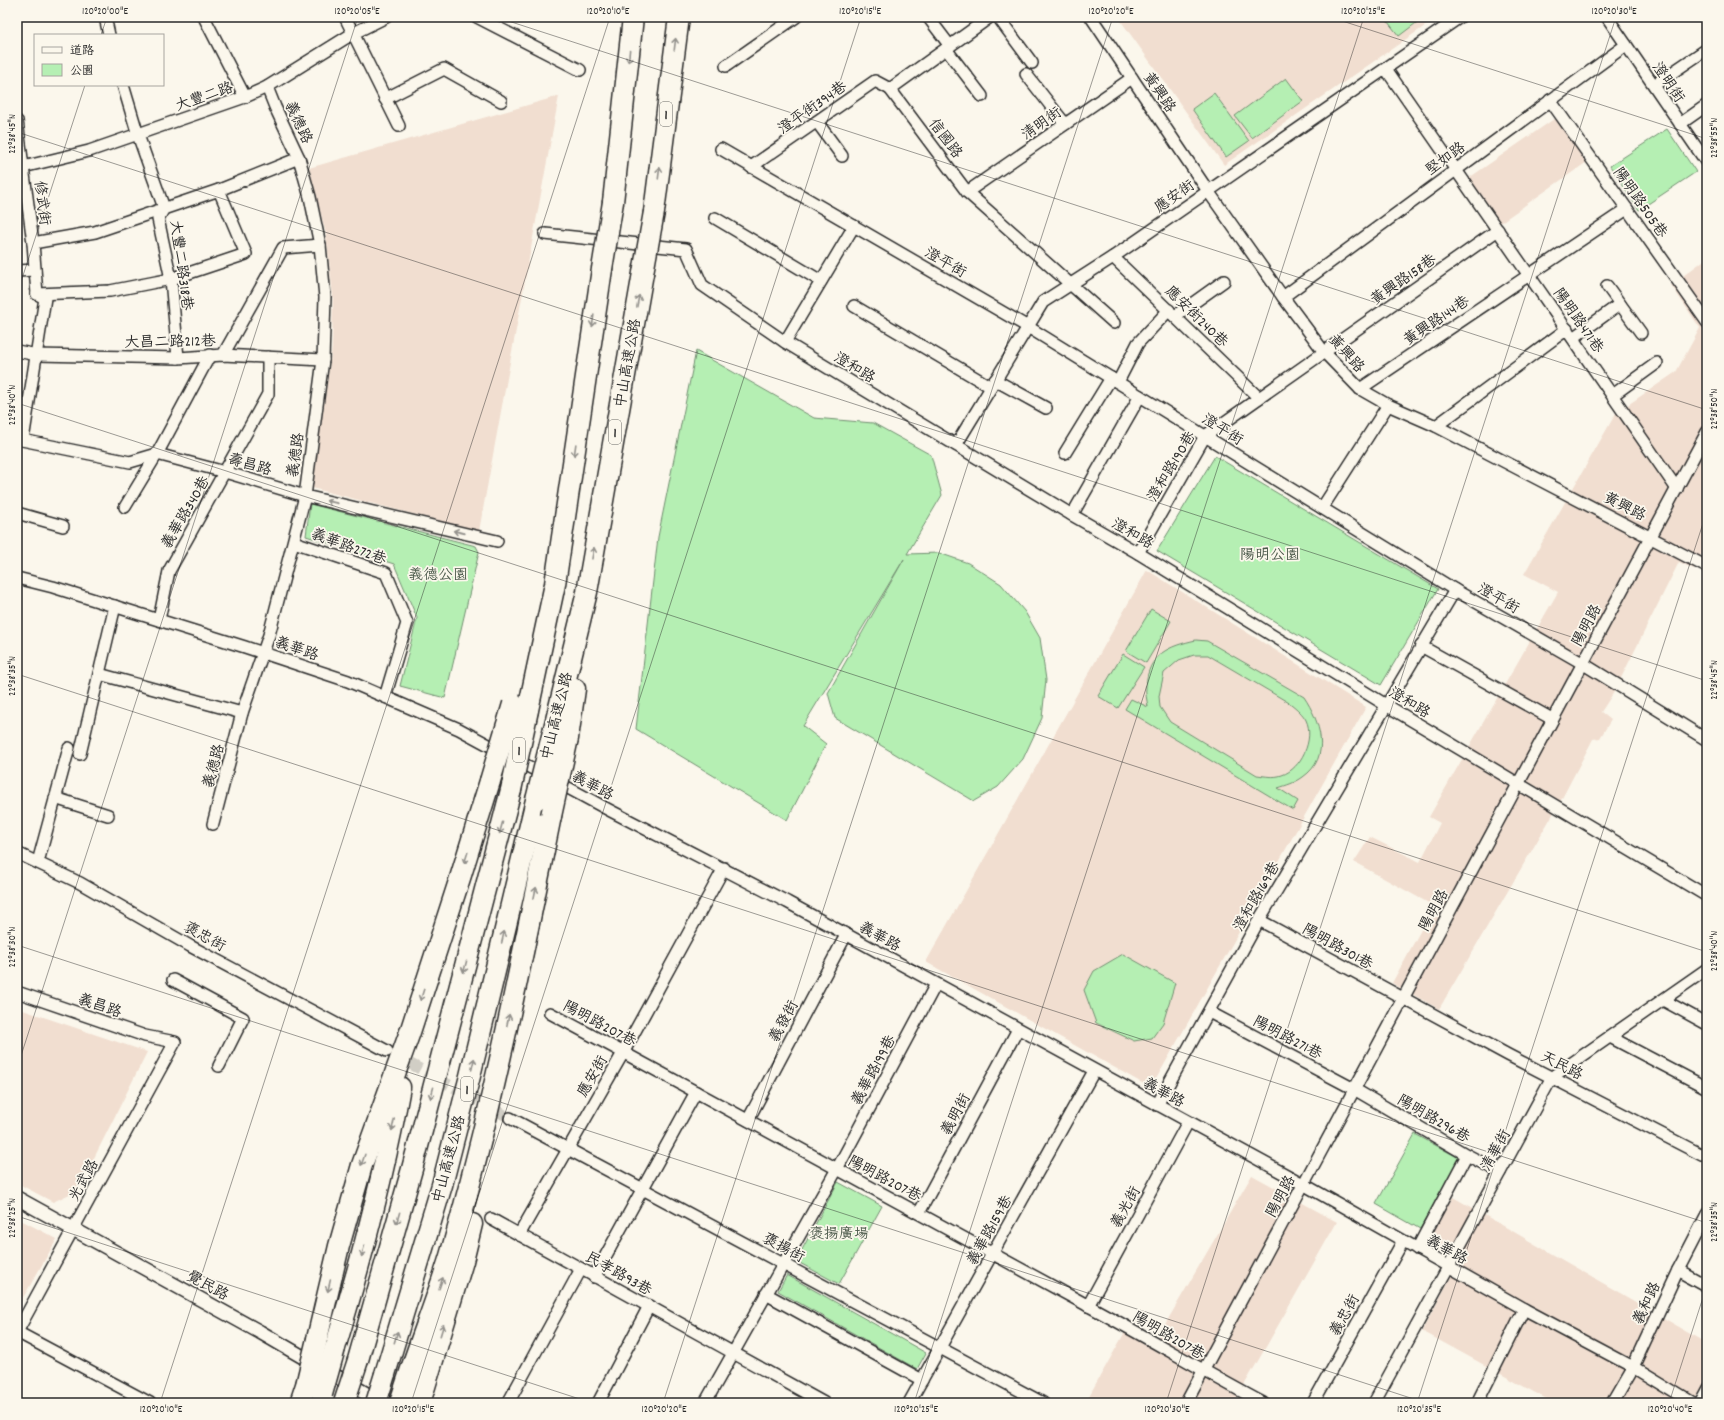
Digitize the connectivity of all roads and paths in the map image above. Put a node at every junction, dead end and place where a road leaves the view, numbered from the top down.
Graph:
1 (204, 17) edge
2 (345, 17) edge
3 (386, 17) edge
4 (477, 17) edge
5 (633, 17) edge
6 (679, 17) edge
7 (796, 17) edge
8 (928, 17) edge
9 (990, 17) edge
10 (998, 17) edge
11 (1091, 17) edge
12 (1460, 17) edge
13 (1607, 17) edge
14 (352, 34) junction
15 (1626, 44) junction
16 (948, 47) junction
17 (1707, 49) edge
18 (1032, 63) dead end
19 (726, 66) dead end
20 (1386, 69) junction
21 (580, 70) dead end
22 (1026, 74) dead end
23 (1132, 78) junction
24 (1654, 85) junction
25 (123, 86) edge
26 (267, 87) junction
27 (890, 89) junction
28 (982, 96) dead end
29 (245, 97) junction
30 (385, 99) junction
31 (1550, 100) junction
32 (501, 101) dead end
33 (1707, 105) edge
34 (17, 121) edge
35 (816, 122) junction
36 (1065, 124) junction
37 (1680, 124) junction
38 (398, 126) dead end
39 (138, 135) junction
40 (721, 149) dead end
41 (842, 156) dead end
42 (299, 158) junction
43 (1707, 163) edge
44 (20, 167) edge
45 (751, 167) junction
46 (1457, 169) junction
47 (219, 190) junction
48 (1208, 191) junction
49 (967, 192) junction
50 (164, 208) junction
51 (1628, 210) junction
52 (715, 218) dead end
53 (854, 226) junction
54 (1498, 230) junction
55 (545, 234) dead end
56 (33, 243) junction
57 (320, 245) junction
58 (1114, 257) junction
59 (35, 270) junction
60 (17, 271) edge
61 (1530, 276) junction
62 (171, 279) junction
63 (1224, 281) dead end
64 (821, 282) junction
65 (1071, 283) junction
66 (1607, 286) dead end
67 (37, 294) junction
68 (1283, 297) junction
69 (1620, 304) junction
70 (854, 306) dead end
71 (1172, 313) junction
72 (1707, 322) edge
73 (1114, 323) dead end
74 (1028, 326) junction
75 (1641, 333) dead end
76 (1570, 334) junction
77 (785, 342) junction
78 (17, 351) edge
79 (1324, 352) junction
80 (37, 355) junction
81 (210, 355) junction
82 (222, 355) junction
83 (268, 357) junction
84 (178, 358) junction
85 (323, 360) junction
86 (1657, 364) dead end
87 (1114, 380) junction
88 (993, 384) junction
89 (1360, 389) junction
90 (1613, 395) junction
91 (1140, 396) junction
92 (1259, 398) junction
93 (1388, 405) junction
94 (1046, 408) dead end
95 (1436, 426) junction
96 (1707, 432) edge
97 (1205, 436) junction
98 (20, 439) edge
99 (956, 445) junction
100 (1065, 453) dead end
101 (157, 454) junction
102 (225, 472) junction
103 (1677, 488) junction
104 (305, 496) junction
105 (125, 507) dead end
106 (1322, 508) junction
107 (17, 513) edge
108 (1072, 515) junction
109 (63, 526) dead end
110 (1650, 536) junction
111 (497, 541) dead end
112 (294, 542) junction
113 (1138, 553) junction
114 (1707, 567) edge
115 (17, 578) edge
116 (1455, 590) junction
117 (115, 606) junction
118 (159, 620) junction
119 (1421, 646) junction
120 (263, 652) junction
121 (1582, 663) junction
122 (99, 674) junction
123 (385, 697) junction
124 (1386, 705) junction
125 (520, 707) junction
126 (242, 713) junction
127 (1552, 720) junction
128 (561, 733) junction
129 (1707, 740) edge
130 (69, 748) dead end
131 (80, 754) dead end
132 (1518, 784) junction
133 (55, 798) junction
134 (108, 815) dead end
135 (213, 824) dead end
136 (17, 853) edge
137 (38, 862) junction
138 (724, 868) junction
139 (1707, 896) edge
140 (1259, 920) junction
141 (846, 935) junction
142 (1707, 969) edge
143 (173, 980) dead end
144 (936, 984) junction
145 (17, 992) edge
146 (1403, 998) junction
147 (1663, 1000) junction
148 (1209, 1012) junction
149 (550, 1013) dead end
150 (1707, 1024) edge
151 (1018, 1029) junction
152 (410, 1032) junction
153 (1610, 1037) junction
154 (175, 1042) joint
155 (382, 1048) dead end
156 (623, 1052) junction
157 (219, 1066) dead end
158 (1094, 1071) junction
159 (1552, 1077) junction
160 (1707, 1088) edge
161 (1354, 1089) junction
162 (696, 1092) junction
163 (1157, 1105) junction
164 (510, 1118) tunnel mouth
165 (748, 1120) junction
166 (1188, 1122) junction
167 (568, 1148) junction
168 (1468, 1155) junction
169 (1705, 1156) edge
170 (837, 1169) junction
171 (1500, 1172) junction
172 (1303, 1184) junction
173 (643, 1188) junction
174 (17, 1198) edge
175 (919, 1212) junction
176 (1707, 1214) edge
177 (491, 1219) dead end
178 (73, 1228) junction
179 (519, 1235) junction
180 (1403, 1241) junction
181 (1416, 1249) junction
182 (993, 1254) junction
183 (784, 1264) junction
184 (1449, 1267) junction
185 (581, 1269) junction
186 (1678, 1270) junction
187 (594, 1276) junction
188 (1707, 1286) edge
189 (766, 1294) junction
190 (649, 1306) junction
191 (1088, 1306) junction
192 (1524, 1309) junction
193 (17, 1332) edge
194 (940, 1348) junction
195 (732, 1352) junction
196 (1632, 1367) junction
197 (1204, 1372) junction
198 (922, 1380) junction
199 (1707, 1388) edge
200 (311, 1396) edge
201 (412, 1397) edge
202 (818, 1402) edge
203 (150, 1403) edge
204 (344, 1403) edge
205 (376, 1403) edge
206 (382, 1403) edge
207 (508, 1403) edge
208 (598, 1403) edge
209 (705, 1403) edge
210 (909, 1403) edge
211 (1043, 1403) edge
212 (1186, 1403) edge
213 (1263, 1403) edge
214 (1313, 1403) edge
215 (1374, 1403) edge
216 (1477, 1403) edge
217 (1612, 1403) edge
218 (1692, 1403) edge
219 (1699, 1403) edge

1 - 29 street
2 - 14 street
3 - 14 street, 大豐二路
4 - 21 street
5 -> 125 highway, 中山高速公路 / 1, bridge
128 -> 6 highway, 中山高速公路 / 1, bridge
7 - 19 street
8 - 16 street
9 - 16 street
10 - 18 street
11 - 23 street, 黃興路
12 - 20 street, 應安街
13 - 15 street, 澄明街
14 - 26 street, 大豐二路
14 - 30 street
15 - 24 street, 澄明街
15 - 31 street, 堅如路
16 - 27 street
16 - 28 street
17 - 24 street
20 - 46 street, 陽明路471巷
20 - 48 street, 應安街
22 - 36 street
23 - 36 street, 清明街
23 - 48 street, 黃興路
24 - 37 street, 澄明街
25 - 39 street, 大豐二路318巷
26 - 29 street, 大豐二路
26 - 42 street, 義德路
27 - 35 street, 澄平街394巷
27 - 49 street, 信國路
29 - 39 street, 大豐二路
30 - 32 street
30 - 38 street
31 - 46 street, 堅如路
31 - 51 street, 陽明路505巷
33 - 37 street
34 - 44 street, 修武街
35 - 41 street
35 - 45 street, 澄平街394巷
36 - 49 street, 清明街
37 - 43 street, 澄明街
39 - 44 street, 大豐二路
39 - 50 street, 大豐二路318巷
40 - 45 street, 澄平街
42 - 47 street
42 - 57 street, 義德路
44 - 56 street, 修武街
45 - 53 street, 澄平街
46 - 54 street, 陽明路471巷
46 - 68 street, 堅如路
47 - 50 street
47 - 62 street
48 - 58 street, 應安街
48 - 68 street, 黃興路
49 - 65 street, 信國路
50 - 56 street
50 - 62 street, 大豐二路318巷
51 - 61 street, 黃興路144巷
51 - 72 street, 陽明路505巷
52 - 64 street
53 - 64 street
53 - 74 street, 澄平街
54 - 61 street, 陽明路471巷
54 - 79 street, 黃興路158巷
55 - 77 street, 澄和路
56 - 59 street, 修武街
57 - 82 street
57 - 85 street, 義德路
58 - 65 street, 應安街
58 - 71 street, 應安街240巷
59 - 60 street
59 - 67 street, 修武街
61 - 76 street, 陽明路471巷
61 - 89 street, 黃興路144巷
62 - 67 street
62 - 84 street, 大豐二路318巷
63 - 71 street
64 - 77 street
65 - 73 street, 信國路
65 - 74 street, 應安街
66 - 69 street
67 - 80 street, 修武街
68 - 79 street, 黃興路
69 - 75 street
69 - 76 street
70 - 88 street
71 - 87 street
71 - 92 street, 應安街240巷
74 - 87 street, 澄平街
74 - 88 street, 應安街
76 - 90 street, 陽明路471巷
76 - 95 street
77 - 99 street, 澄和路
78 - 80 street, 大昌二路212巷
79 - 89 street, 黃興路
79 - 92 street, 澄和路190巷
80 - 84 street, 大昌二路212巷
80 - 98 street
81 - 82 street, 大昌二路212巷
81 - 84 street, 大昌二路212巷
81 - 101 street
82 - 83 street, 大昌二路212巷
83 - 85 street, 大昌二路212巷
83 - 102 street, 義華路340巷
85 - 104 street, 義德路
86 - 90 street
87 - 91 street, 澄平街
87 - 100 street
88 - 94 street
88 - 99 street, 應安街
89 - 93 street, 黃興路
90 - 103 street, 陽明路471巷
91 - 97 street, 澄平街
91 - 108 street
92 - 97 street, 澄和路190巷
93 - 95 street, 黃興路
93 - 106 street
95 - 110 street, 黃興路
96 - 103 street, 陽明路
97 - 106 street, 澄平街
97 - 113 street, 澄和路190巷
98 - 101 street
99 - 108 street, 澄和路
101 - 102 street, 壽昌路
101 - 105 street
102 - 104 street, 壽昌路
102 - 118 street, 義華路340巷
103 - 110 street, 陽明路
111 -> 104 street, 壽昌路
104 - 112 street, 義德路
106 - 116 street, 澄平街
107 - 109 street
108 - 113 street, 澄和路
110 - 114 street, 黃興路
110 - 121 street, 陽明路
112 - 120 street, 義德路
112 - 123 street, 義華路272巷
113 - 124 street, 澄和路
115 - 117 street, 義華路
116 - 119 street, 澄和路169巷
116 - 121 street, 澄平街
117 - 118 street, 義華路
117 - 122 street
118 - 120 street, 義華路
119 - 124 street, 澄和路169巷
119 - 127 street
120 - 123 street, 義華路
120 - 126 street, 義德路
121 - 127 street, 陽明路
121 - 129 street, 澄平街
122 - 126 street
122 - 131 street
123 - 138 street, 義華路
124 - 132 street, 澄和路
124 - 140 street, 澄和路169巷
125 -> 152 highway, bridge
125 -> 204 highway, 中山高速公路 / 1, bridge
126 - 135 street, 義德路
127 - 132 street, 陽明路
201 -> 128 highway, bridge
205 -> 128 highway, 中山高速公路 / 1, bridge
130 - 133 street
132 - 139 street, 澄和路
132 - 146 street, 陽明路
133 - 134 street
133 - 137 street
136 - 137 street, 褒忠街
137 - 155 street, 褒忠街
138 - 141 street, 義華路
138 - 156 street, 應安街
140 - 146 street, 陽明路301巷
140 - 148 street, 澄和路169巷
141 - 144 street, 義華路
141 - 165 street, 義發街
142 - 147 street, 清華街
143 - 157 street
144 - 151 street, 義華路
144 - 170 street, 義華路199巷
145 - 154 street, 義昌路
146 - 159 street, 天民路
146 - 161 street, 陽明路
147 - 150 street
147 - 153 street, 清華街
148 - 161 street, 陽明路271巷
148 - 163 street, 澄和路169巷
149 - 156 street, 陽明路207巷
151 - 158 street, 義華路
151 - 175 street, 義明街
152 -> 200 highway, bridge
152 -> 200 highway, bridge
153 - 159 street, 清華街
153 - 160 street
154 - 178 street, 光武路
156 - 162 street, 陽明路207巷
156 - 167 street, 應安街
158 - 163 street, 義華路
158 - 182 street, 義華路159巷
159 - 169 street, 天民路
159 - 171 street, 清華街
161 - 168 street, 陽明路296巷
161 - 172 street, 陽明路
162 - 165 street, 陽明路207巷
162 - 173 street
163 - 166 street, 義華路
164 - 167 street, 褒揚街
165 - 170 street, 陽明路207巷
166 - 172 street, 義華路
166 - 191 street, 義光街
167 - 173 street, 褒揚街
167 - 179 street, 應安街
168 - 171 street, 陽明路296巷
168 - 181 street
170 - 175 street, 陽明路207巷
170 - 183 street, 義華路199巷
171 - 184 street, 清華街
172 - 180 street, 義華路
172 - 197 street, 陽明路
173 - 183 street, 褒揚街
173 - 187 street
174 - 178 street, 覺民路
175 - 182 street, 陽明路207巷
176 - 186 street, 義和路
177 - 179 street, 民孝路93巷
178 - 193 street, 光武路
178 - 206 street, 覺民路
179 - 185 street, 民孝路93巷
180 - 181 street, 義華路
180 - 214 street, 義忠街
181 - 184 street, 義華路
182 - 191 street, 陽明路207巷
182 - 194 street, 義華路159巷
183 - 189 street, 義華路199巷
183 - 194 street, 褒揚街
184 - 192 street, 義華路
184 - 215 street, 清華街
185 - 187 street, 民孝路93巷
185 - 207 street
186 - 188 street
186 - 196 street, 義和路
187 - 190 street, 民孝路93巷
189 - 195 street, 義華路199巷
189 - 198 street
190 - 195 street, 民孝路93巷
190 - 208 street
191 - 197 street, 陽明路207巷
192 - 196 street, 義華路
192 - 216 street
193 - 203 street
194 - 198 street, 義華路159巷
194 - 211 street, 褒揚街
195 - 202 street, 民孝路93巷
195 - 209 street, 義華路199巷
196 - 217 street, 義和路
196 - 218 street, 義華路
197 - 212 street, 陽明路
197 - 213 street, 陽明路207巷
198 - 210 street, 義華路159巷
199 - 219 street

